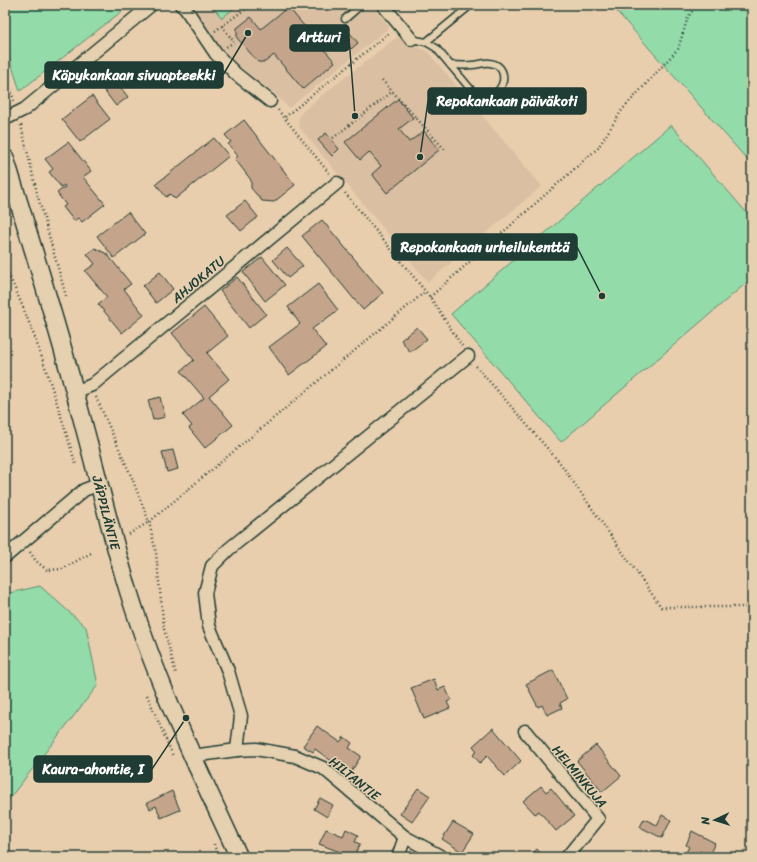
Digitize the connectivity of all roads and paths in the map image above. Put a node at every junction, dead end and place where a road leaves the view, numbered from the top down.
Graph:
1 (151, 5) edge
2 (181, 5) edge
3 (251, 5) edge
4 (362, 5) edge
5 (383, 5) edge
6 (471, 5) edge
7 (697, 5) edge
8 (345, 19) dead end
9 (399, 25) junction
10 (222, 26) junction
11 (205, 38) junction
12 (411, 39) joint
13 (426, 42) junction
14 (216, 54) junction
15 (450, 65) junction
16 (5, 69) edge
17 (382, 80) dead end
18 (393, 91) junction
19 (270, 101) dead end
20 (18, 114) junction
21 (285, 117) dead end
22 (5, 119) edge
23 (333, 138) dead end
24 (446, 151) dead end
25 (5, 158) edge
26 (337, 183) dead end
27 (426, 291) dead end
28 (430, 297) dead end
29 (68, 302) dead end
30 (468, 356) dead end
31 (92, 385) junction
32 (75, 392) junction
33 (100, 484) junction
34 (149, 522) junction
35 (126, 535) dead end
36 (24, 541) junction
37 (93, 552) dead end
38 (5, 557) edge
39 (661, 607) dead end
40 (752, 607) edge
41 (177, 678) dead end
42 (525, 731) dead end
43 (237, 750) junction
44 (192, 756) junction
45 (405, 837) junction
46 (239, 857) edge
47 (398, 857) edge
48 (442, 857) edge
49 (568, 857) edge

1 - 20 street
2 - 11 street
3 - 10 path
4 - 8 lane
5 - 9 street
6 - 13 lane
7 - 28 path
9 - 12 street
9 - 21 path
10 - 11 path
10 - 14 path
11 - 14 street
12 - 13 lane
13 - 15 lane
14 - 19 street
15 - 15 lane
16 - 20 path
17 - 18 path
18 - 23 path
18 - 24 path
20 - 22 street
20 - 29 path
25 - 32 main road, JÄPPILÄNTIE
26 - 31 street, AHJOKATU
27 - 34 path
30 - 43 street
31 - 32 street, AHJOKATU
31 - 34 path
32 - 33 main road, JÄPPILÄNTIE
33 - 36 street
33 - 44 main road, JÄPPILÄNTIE
34 - 35 path
34 - 41 path
36 - 37 path
36 - 38 street
39 - 40 path
42 - 49 street, HELMINKUJA
43 - 44 street, HILTANTIE
43 - 45 street, HILTANTIE
44 - 46 main road, JÄPPILÄNTIE
45 - 47 street
45 - 48 street, HILTANTIE

